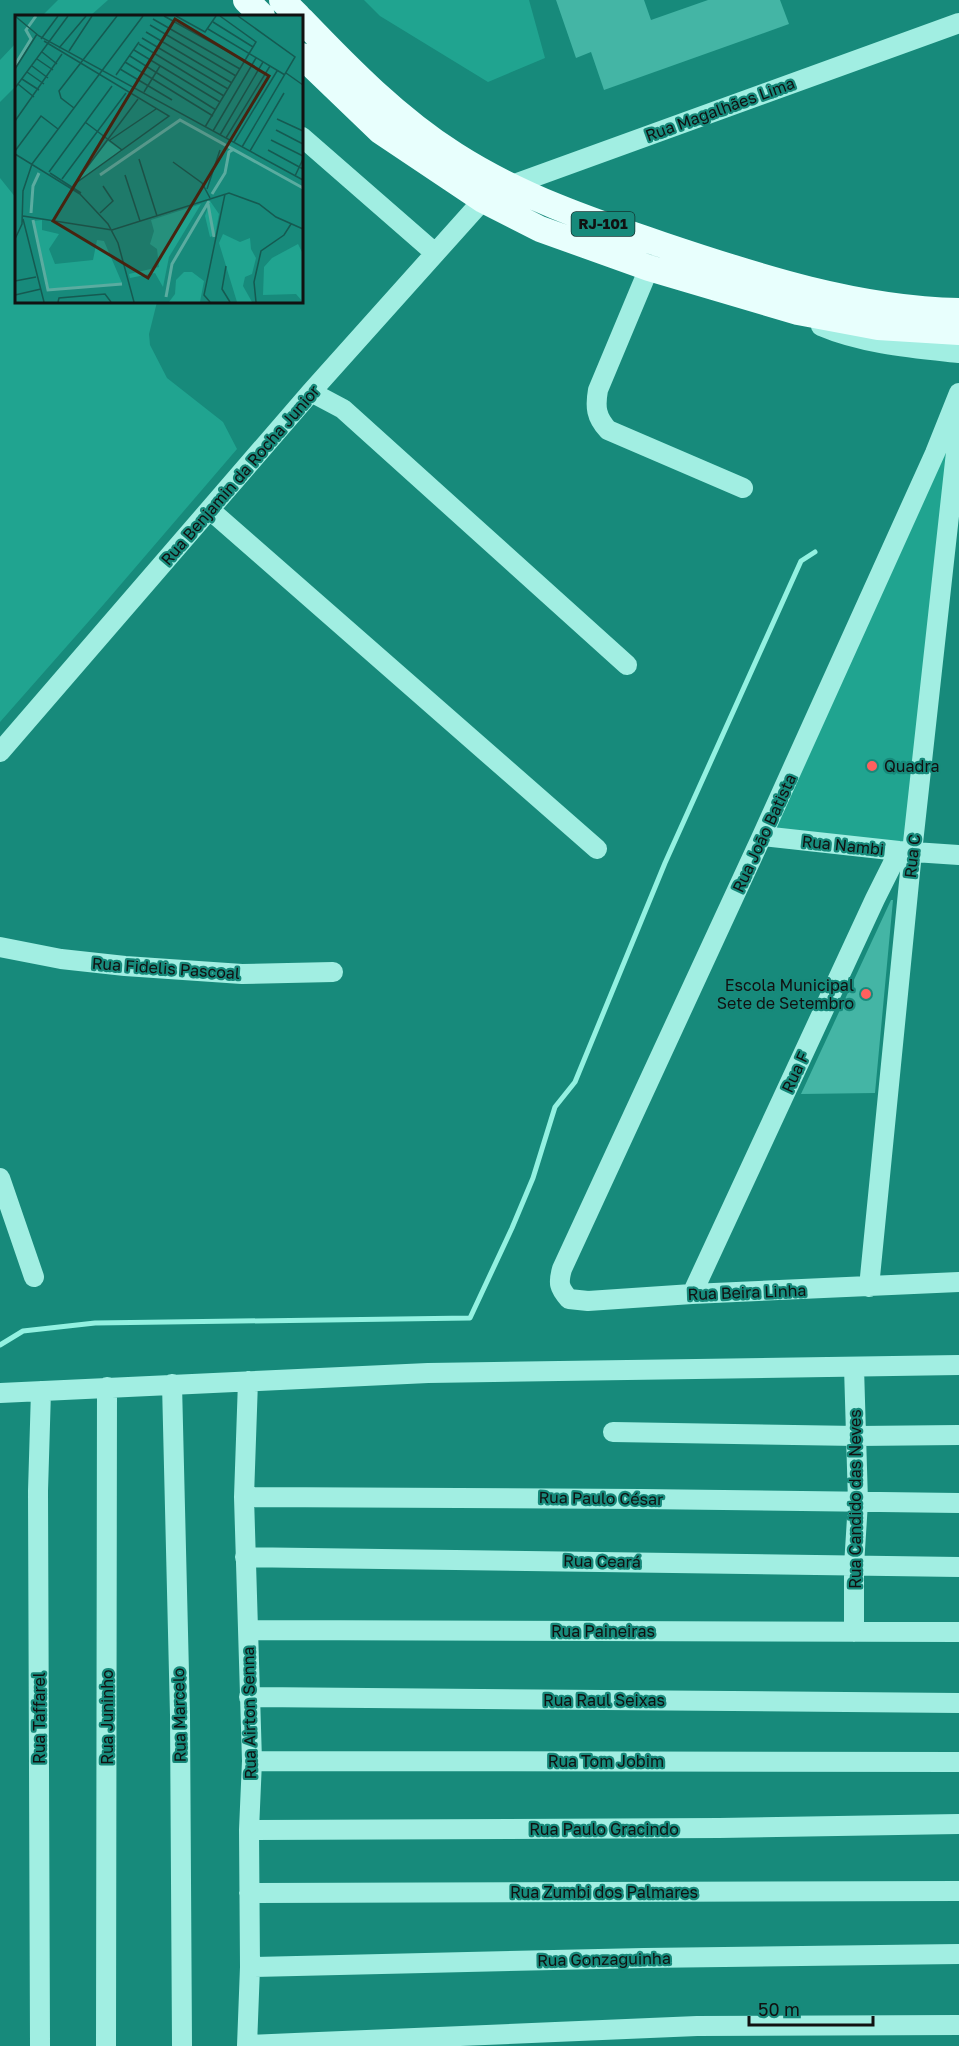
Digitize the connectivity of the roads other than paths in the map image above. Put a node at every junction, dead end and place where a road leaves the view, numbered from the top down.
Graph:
1 (246, 0) edge
2 (282, 0) edge
3 (261, 15) edge
4 (297, 15) edge
5 (303, 21) edge
6 (959, 23) edge
7 (303, 57) edge
8 (303, 138) edge
9 (509, 186) junction
10 (483, 201) junction
11 (435, 253) junction
12 (649, 268) junction
13 (959, 311) edge
14 (798, 312) junction
15 (959, 332) edge
16 (959, 353) edge
17 (332, 369) junction
18 (311, 392) junction
19 (959, 393) edge
20 (344, 409) junction
21 (959, 425) edge
22 (743, 488) dead end
23 (210, 510) junction
24 (627, 665) dead end
25 (0, 752) edge
26 (762, 836) junction
27 (597, 849) dead end
28 (906, 851) junction
29 (959, 855) edge
30 (0, 946) edge
31 (333, 972) dead end
32 (0, 1178) edge
33 (562, 1269) joint
34 (34, 1277) dead end
35 (959, 1282) edge
36 (869, 1287) junction
37 (692, 1294) junction
38 (959, 1365) edge
39 (854, 1366) junction
40 (248, 1381) junction
41 (172, 1384) junction
42 (107, 1387) junction
43 (41, 1391) junction
44 (0, 1393) edge
45 (613, 1432) dead end
46 (959, 1435) edge
47 (857, 1436) junction
48 (244, 1497) junction
49 (858, 1502) junction
50 (959, 1503) edge
51 (245, 1557) junction
52 (854, 1566) junction
53 (959, 1567) edge
54 (248, 1630) junction
55 (854, 1632) junction
56 (959, 1632) edge
57 (249, 1697) junction
58 (959, 1703) edge
59 (252, 1761) junction
60 (959, 1762) edge
61 (959, 1824) edge
62 (249, 1830) junction
63 (959, 1891) edge
64 (249, 1893) junction
65 (959, 1954) edge
66 (250, 1967) junction
67 (959, 2025) edge
68 (40, 2046) edge
69 (106, 2046) edge
70 (182, 2046) edge
71 (247, 2046) edge

1 - 3 main road
2 - 4 main road
5 - 9 main road, RJ-101
6 - 9 street, Rua Magalhães Lima
7 - 10 main road, RJ-101
8 - 11 street
9 - 10 street, Rua Magalhães Lima
9 - 13 main road, RJ-101
10 - 11 street, Rua Benjamin da Rocha Junior
10 - 12 main road, RJ-101
11 - 17 street, Rua Benjamin da Rocha Junior
12 - 14 main road, RJ-101
12 - 22 street
14 - 15 main road, RJ-101
14 - 16 street
17 - 18 street, Rua Benjamin da Rocha Junior
17 - 20 street
18 - 20 street
18 - 23 street, Rua Benjamin da Rocha Junior
19 - 26 street, Rua Joāo Batista
20 - 24 street
21 - 28 street, Rua C
23 - 25 street, Rua Benjamin da Rocha Junior
23 - 27 street
26 - 28 street, Rua Nambi
26 - 33 street, Rua Joāo Batista
28 - 29 street, Rua Nambi
28 - 36 street, Rua C
28 - 37 street, Rua F
30 - 31 street, Rua Fidelis Pascoal
32 - 34 street
33 - 37 street, Rua Beira Linha
35 - 36 street, Rua Beira Linha
36 - 37 street, Rua Beira Linha
38 - 39 street
39 - 40 street
39 - 47 street, Rua Candido das Neves
40 - 41 street
40 - 48 street, Rua Airton Senna
41 - 42 street
41 - 70 street, Rua Marcelo
42 - 43 street
42 - 69 street, Rua Juninho
43 - 44 street
43 - 68 street, Rua Taffarel
45 - 47 street
46 - 47 street
47 - 49 street, Rua Candido das Neves
48 - 49 street, Rua Paulo César
48 - 51 street, Rua Airton Senna
49 - 50 street, Rua Paulo César
49 - 52 street, Rua Candido das Neves
51 - 52 street, Rua Ceará
51 - 54 street, Rua Airton Senna
52 - 53 street, Rua Ceará
52 - 55 street, Rua Candido das Neves
54 - 55 street, Rua Paineiras
54 - 57 street, Rua Airton Senna
55 - 56 street, Rua Paineiras
57 - 58 street, Rua Raul Seixas
57 - 59 street, Rua Airton Senna
59 - 60 street, Rua Tom Jobim
59 - 62 street, Rua Airton Senna
61 - 62 street, Rua Paulo Gracindo
62 - 64 street, Rua Airton Senna
63 - 64 street, Rua Zumbi dos Palmares
64 - 66 street, Rua Airton Senna
65 - 66 street, Rua Gonzaguinha
66 - 71 street, Rua Airton Senna
67 - 71 street

